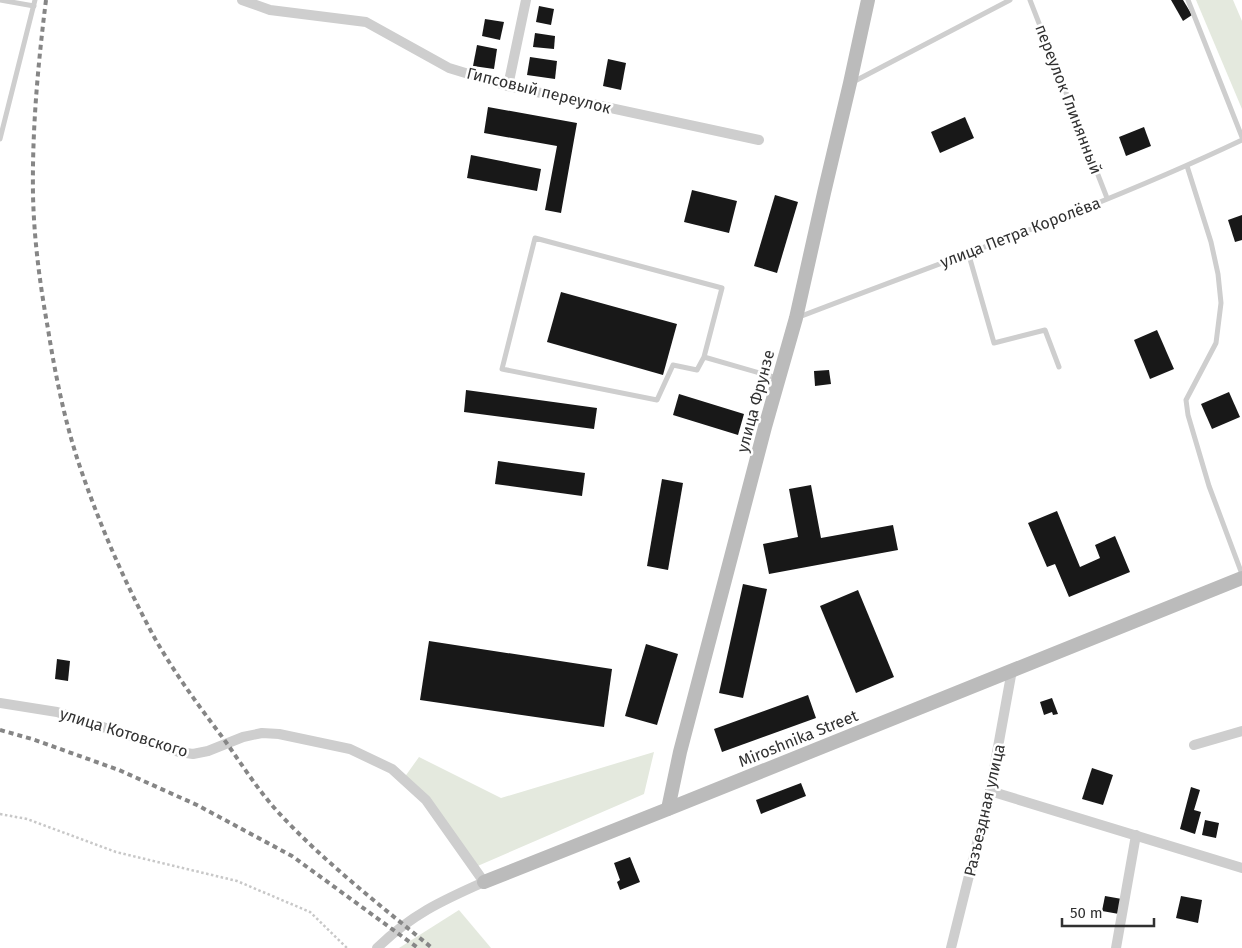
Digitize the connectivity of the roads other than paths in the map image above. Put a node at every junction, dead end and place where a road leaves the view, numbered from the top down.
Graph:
1 (0, 0) edge
2 (242, 0) edge
3 (526, 0) edge
4 (868, 0) edge
5 (1010, 0) edge
6 (1030, 0) edge
7 (1188, 0) edge
8 (34, 3) edge
9 (850, 83) junction
10 (508, 86) junction
11 (1242, 138) edge
12 (0, 139) edge
13 (758, 140) dead end
14 (1187, 166) junction
15 (1107, 198) junction
16 (968, 252) junction
17 (796, 318) junction
18 (704, 357) junction
19 (1059, 367) dead end
20 (778, 378) junction
21 (1242, 576) edge
22 (1012, 670) junction
23 (0, 703) edge
24 (1242, 732) edge
25 (1194, 744) dead end
26 (990, 791) junction
27 (668, 809) junction
28 (1136, 835) junction
29 (1242, 868) edge
30 (484, 882) junction
31 (377, 948) edge
32 (951, 948) edge
33 (1116, 948) edge

1 - 8 lane
2 - 10 street, Гипсовый переулок
3 - 10 street
4 - 9 main road, улица Фрунзе
5 - 9 lane
6 - 15 lane, переулок Глинянный
7 - 11 lane
8 - 12 lane
9 - 17 main road, улица Фрунзе
10 - 13 street, Гипсовый переулок
11 - 14 lane, улица Петра Королёва
14 - 15 lane, улица Петра Королёва
14 - 21 lane
15 - 16 lane, улица Петра Королёва
16 - 17 lane, улица Петра Королёва
16 - 19 lane
17 - 20 main road, улица Фрунзе
18 - 18 lane
18 - 20 lane
20 - 27 main road, улица Фрунзе
21 - 22 main road, Miroshnika Street
22 - 26 street, Разъездная улица
22 - 27 main road, Miroshnika Street
23 - 30 street, улица Котовского
24 - 25 street
26 - 28 street
26 - 32 street, Разъездная улица
27 - 30 main road, Miroshnika Street
28 - 29 street
28 - 33 street
30 - 31 street, Miroshnika Street

